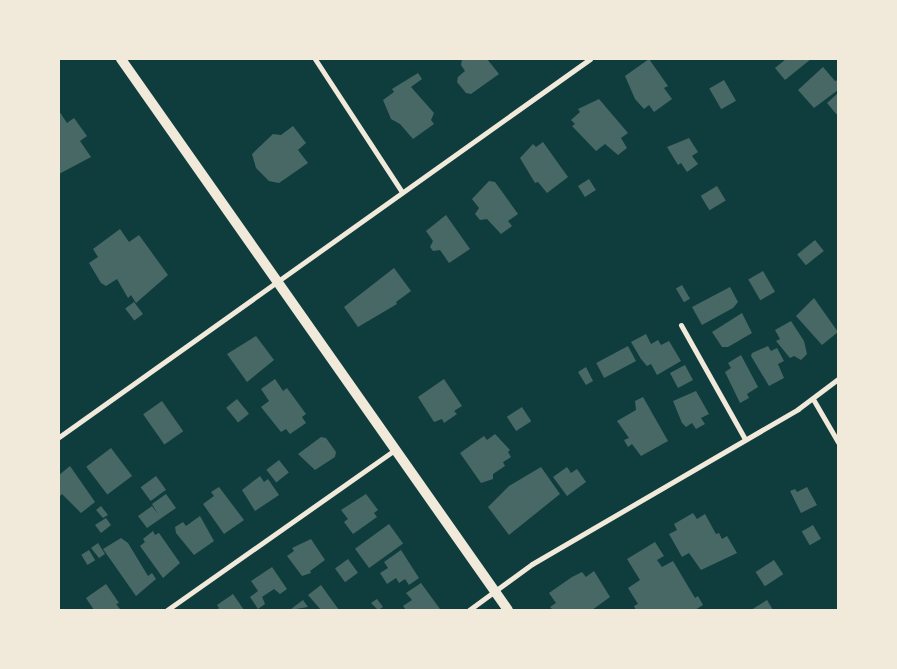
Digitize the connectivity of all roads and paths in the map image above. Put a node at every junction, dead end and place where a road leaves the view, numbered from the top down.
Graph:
1 (121, 59) edge
2 (315, 59) edge
3 (590, 59) edge
4 (402, 192) junction
5 (277, 281) junction
6 (681, 325) dead end
7 (838, 379) edge
8 (813, 399) junction
9 (59, 437) edge
10 (746, 440) junction
11 (838, 442) edge
12 (395, 450) junction
13 (494, 591) junction
14 (167, 610) edge
15 (469, 610) edge
16 (508, 610) edge

1 - 5 main road
2 - 4 street
3 - 4 street
4 - 5 street
5 - 9 street
5 - 12 main road
6 - 10 street
7 - 8 street
8 - 10 street
8 - 11 street
10 - 13 street
12 - 13 main road
12 - 14 street
13 - 15 street
13 - 16 main road

